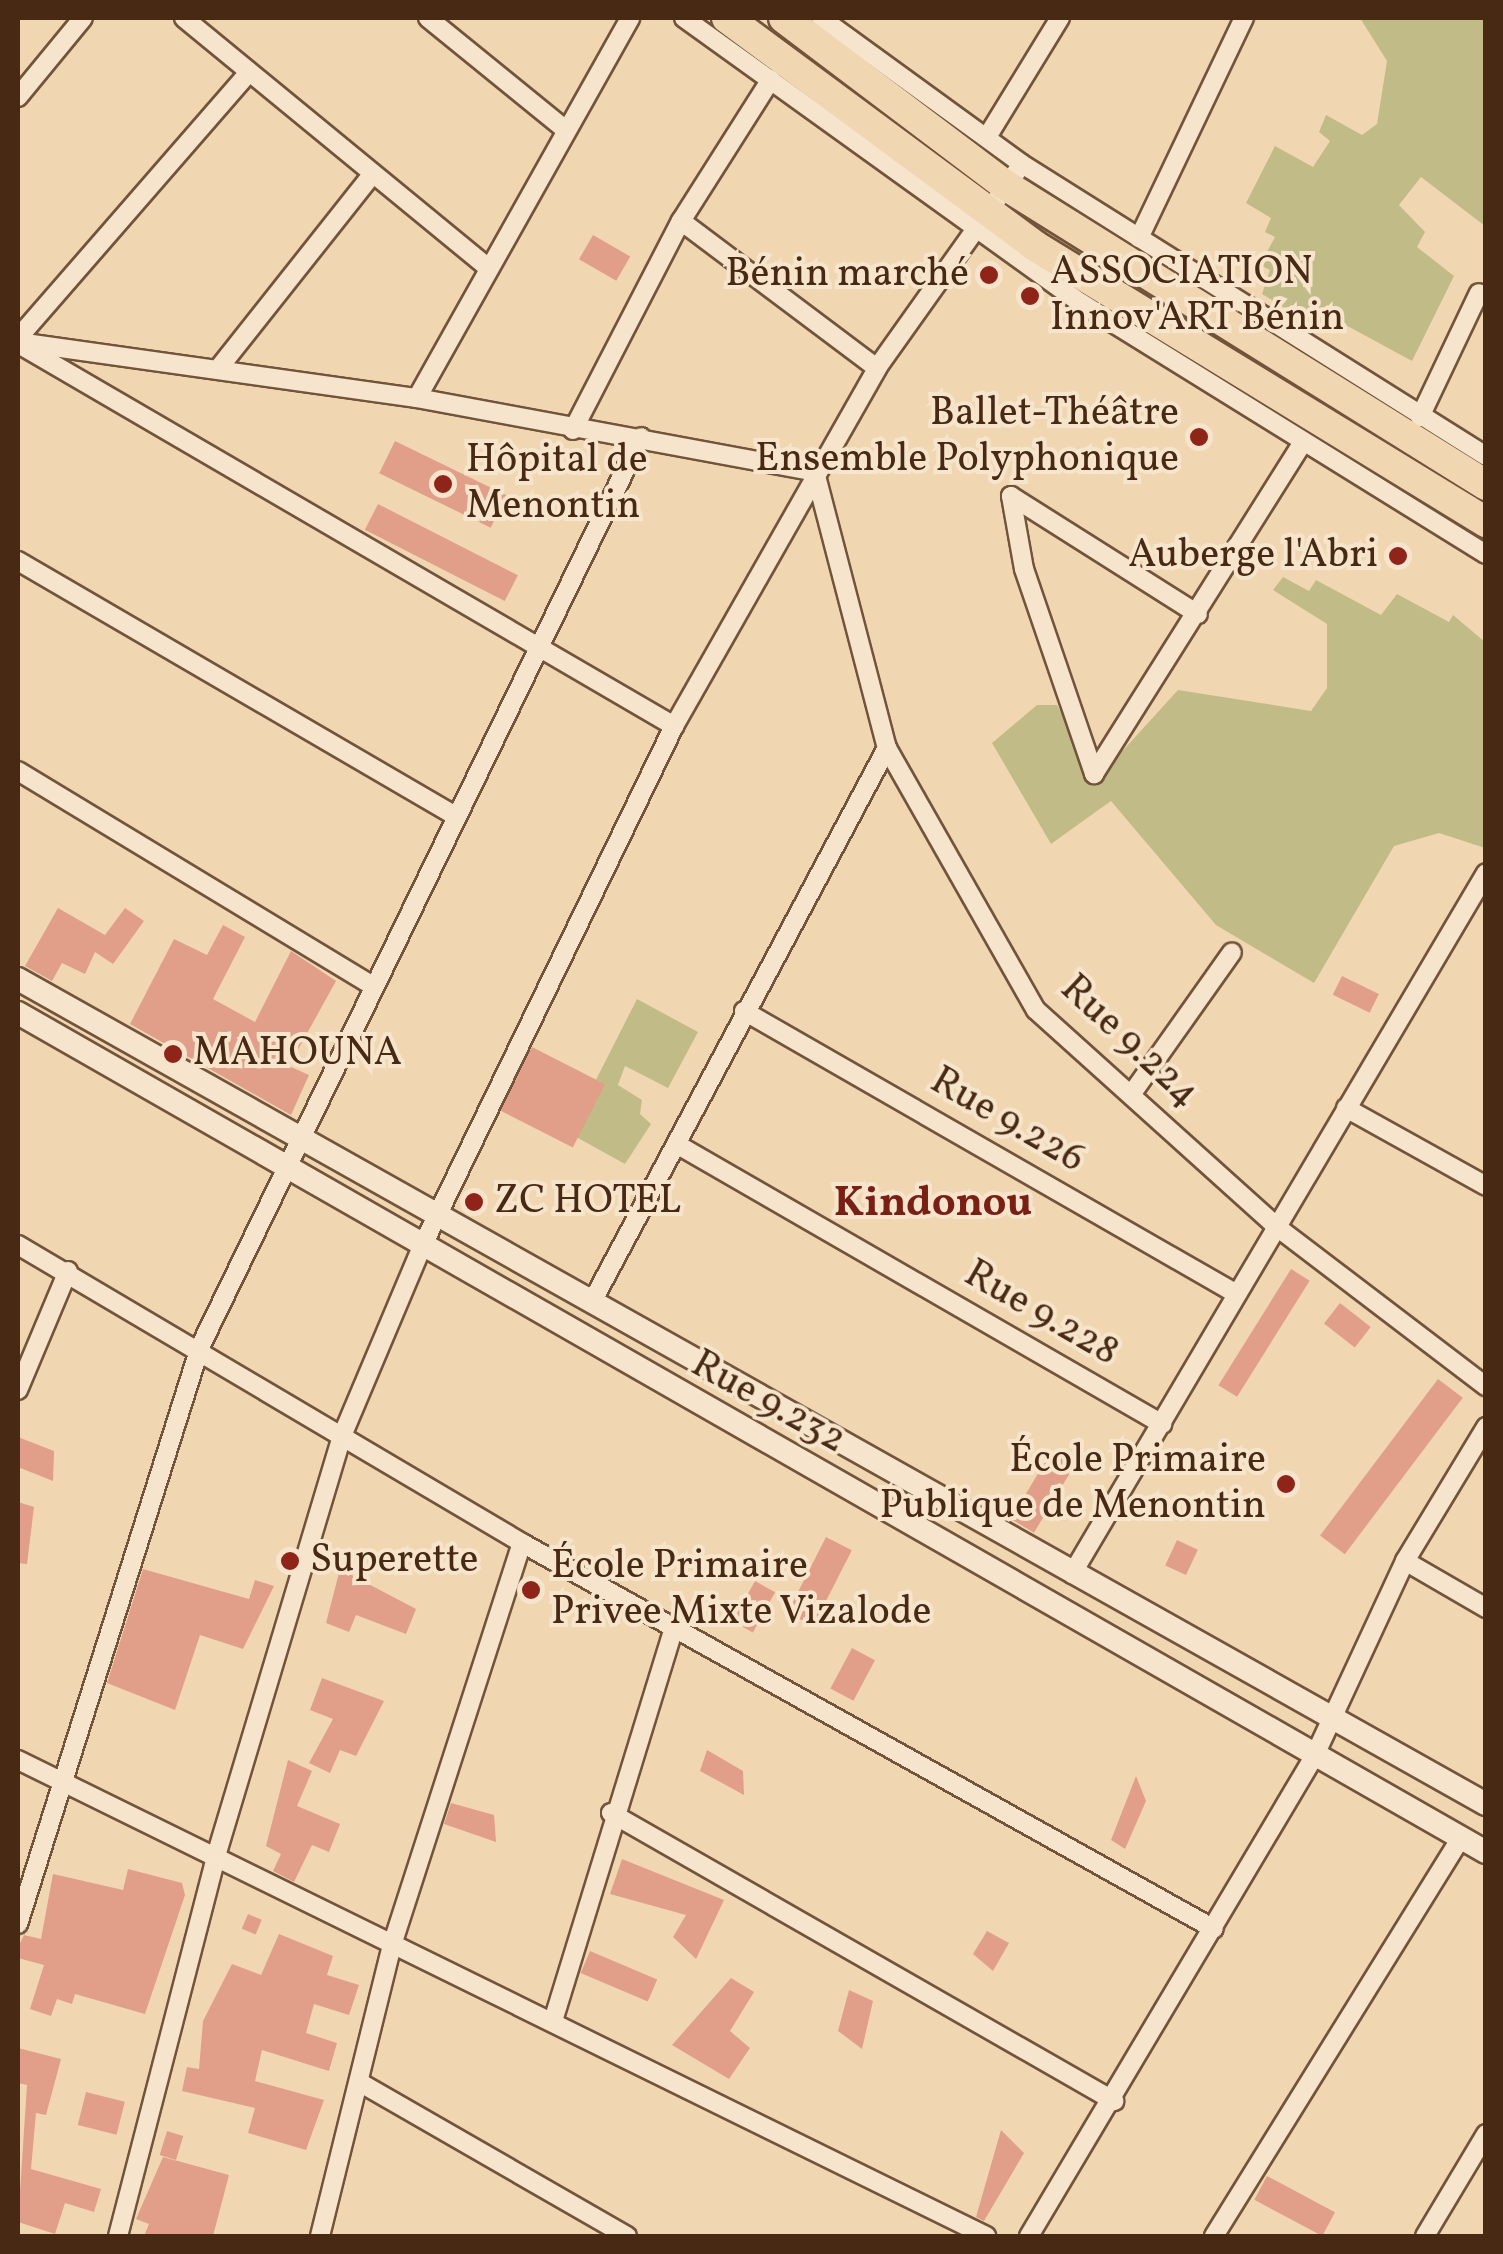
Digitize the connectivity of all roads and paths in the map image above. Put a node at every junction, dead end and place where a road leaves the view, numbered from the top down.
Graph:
1 (83, 18) edge
2 (184, 18) edge
3 (428, 18) edge
4 (630, 18) edge
5 (684, 18) edge
6 (727, 18) edge
7 (784, 18) edge
8 (820, 18) edge
9 (1060, 18) edge
10 (1244, 18) edge
11 (249, 72) junction
12 (772, 78) junction
13 (18, 97) edge
14 (566, 130) junction
15 (986, 137) junction
16 (1014, 175) junction
17 (370, 176) junction
18 (977, 217) junction
19 (682, 222) junction
20 (1139, 238) junction
21 (487, 267) junction
22 (1479, 293) dead end
23 (18, 341) edge
24 (877, 368) junction
25 (218, 369) junction
26 (418, 398) junction
27 (1420, 417) junction
28 (572, 430) junction
29 (641, 436) junction
30 (1301, 445) junction
31 (1486, 456) edge
32 (815, 472) junction
33 (1486, 484) edge
34 (1486, 522) edge
35 (1486, 554) edge
36 (18, 561) edge
37 (1198, 614) junction
38 (536, 647) junction
39 (674, 726) junction
40 (886, 748) junction
41 (18, 771) edge
42 (454, 815) junction
43 (1486, 873) edge
44 (1232, 952) dead end
45 (18, 978) edge
46 (372, 985) junction
47 (744, 1010) junction
48 (18, 1014) edge
49 (1134, 1092) junction
50 (1346, 1108) junction
51 (294, 1142) junction
52 (678, 1145) junction
53 (281, 1167) junction
54 (1486, 1186) edge
55 (435, 1217) junction
56 (1277, 1227) junction
57 (18, 1245) edge
58 (421, 1249) junction
59 (68, 1271) junction
60 (1235, 1293) junction
61 (592, 1302) junction
62 (200, 1346) junction
63 (1486, 1386) edge
64 (18, 1390) edge
65 (1162, 1424) junction
66 (1486, 1428) edge
67 (342, 1436) junction
68 (522, 1543) junction
69 (1405, 1561) junction
70 (1072, 1574) junction
71 (1486, 1608) edge
72 (675, 1626) junction
73 (1333, 1716) junction
74 (1316, 1755) junction
75 (18, 1760) edge
76 (58, 1779) junction
77 (1486, 1804) edge
78 (611, 1813) junction
79 (1461, 1838) junction
80 (1486, 1852) edge
81 (216, 1856) junction
82 (18, 1924) edge
83 (1214, 1929) junction
84 (393, 1942) junction
85 (553, 2021) junction
86 (358, 2082) junction
87 (1114, 2101) junction
88 (1486, 2134) edge
89 (118, 2236) edge
90 (320, 2236) edge
91 (627, 2236) edge
92 (986, 2236) edge
93 (1029, 2236) edge
94 (1214, 2236) edge
95 (1425, 2236) edge

1 - 13 street
2 - 11 street
3 - 14 street
4 - 14 street
5 - 12 street
6 - 18 highway
7 - 16 highway
8 - 15 street
9 - 15 street
10 - 20 street
11 - 17 street
11 - 23 street
12 - 18 street
12 - 19 street
14 - 21 street
15 - 16 street
16 - 18 street
16 - 20 street
16 - 33 highway
17 - 21 street
17 - 25 street
18 - 24 street
18 - 30 street
18 - 34 highway
19 - 24 street
19 - 28 street
20 - 27 street
21 - 26 street
22 - 27 street
23 - 25 street
23 - 38 street
24 - 32 street
25 - 26 street
26 - 28 street
27 - 31 street
28 - 29 street
29 - 32 street
29 - 38 street
30 - 35 street
30 - 37 street
32 - 39 street
32 - 40 street, Rue 9.224
36 - 42 street
37 - 37 street
38 - 39 street
38 - 42 street
39 - 55 street
40 - 47 street
40 - 49 street, Rue 9.224
41 - 46 street
42 - 46 street
43 - 50 street
44 - 49 street
45 - 51 street, Rue 9.232
46 - 51 street
47 - 52 street
47 - 60 street, Rue 9.226
48 - 53 street, Rue 9.232
49 - 56 street, Rue 9.224
50 - 54 street
50 - 56 street
51 - 53 street
51 - 55 street, Rue 9.232
52 - 61 street
52 - 65 street, Rue 9.228
53 - 58 street, Rue 9.232
53 - 62 street
55 - 58 street
55 - 61 street, Rue 9.232
56 - 60 street
56 - 63 street, Rue 9.224
57 - 59 street
58 - 67 street
58 - 74 street, Rue 9.232
59 - 62 street
59 - 64 street
60 - 65 street
61 - 70 street, Rue 9.232
62 - 67 street
62 - 76 street
65 - 70 street
66 - 69 street
67 - 68 street
67 - 81 street
68 - 72 street
68 - 84 street
69 - 71 street
69 - 73 street
70 - 73 street, Rue 9.232
72 - 78 street
72 - 83 street
73 - 74 street
73 - 77 street, Rue 9.232
74 - 79 street, Rue 9.232
74 - 83 street
75 - 76 street
76 - 81 street
76 - 82 street
78 - 85 street
78 - 87 street
79 - 80 street, Rue 9.232
79 - 94 street
81 - 84 street
81 - 89 street
83 - 87 street
84 - 85 street
84 - 86 street
85 - 92 street
86 - 90 street
86 - 91 street
87 - 93 street
88 - 95 street

